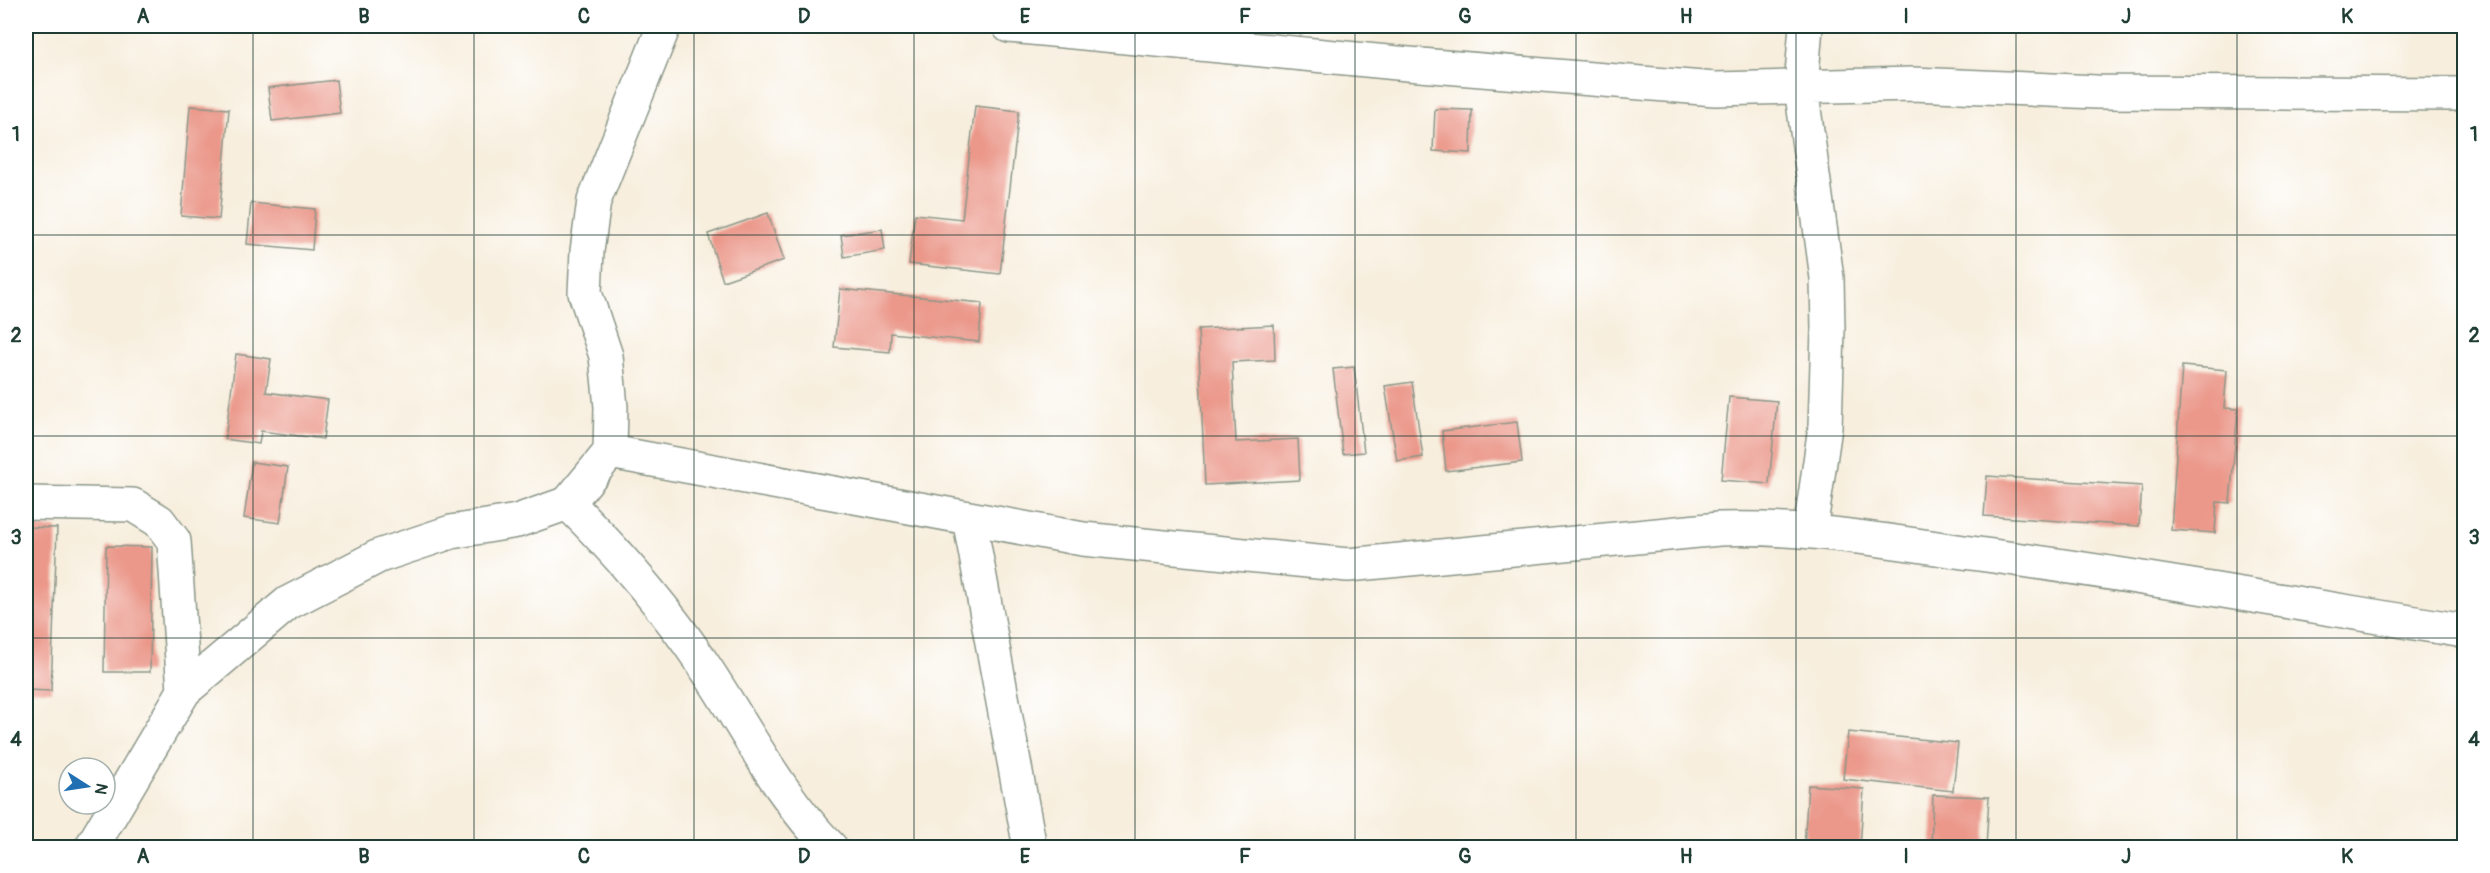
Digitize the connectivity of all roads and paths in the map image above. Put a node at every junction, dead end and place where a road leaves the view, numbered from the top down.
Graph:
1 (664, 26) edge
2 (1009, 26) edge
3 (1806, 26) edge
4 (1801, 87) junction
5 (2464, 94) edge
6 (610, 452) junction
7 (26, 503) edge
8 (568, 503) junction
9 (969, 518) junction
10 (1810, 531) junction
11 (2464, 631) edge
12 (184, 691) junction
13 (91, 848) edge
14 (831, 848) edge
15 (1030, 848) edge

1 - 6 street
2 - 4 street
3 - 4 street
4 - 5 street
4 - 10 street
6 - 8 street
6 - 9 street
7 - 12 street
8 - 12 street
8 - 14 street
9 - 10 street
9 - 15 street
10 - 11 street
12 - 13 street

